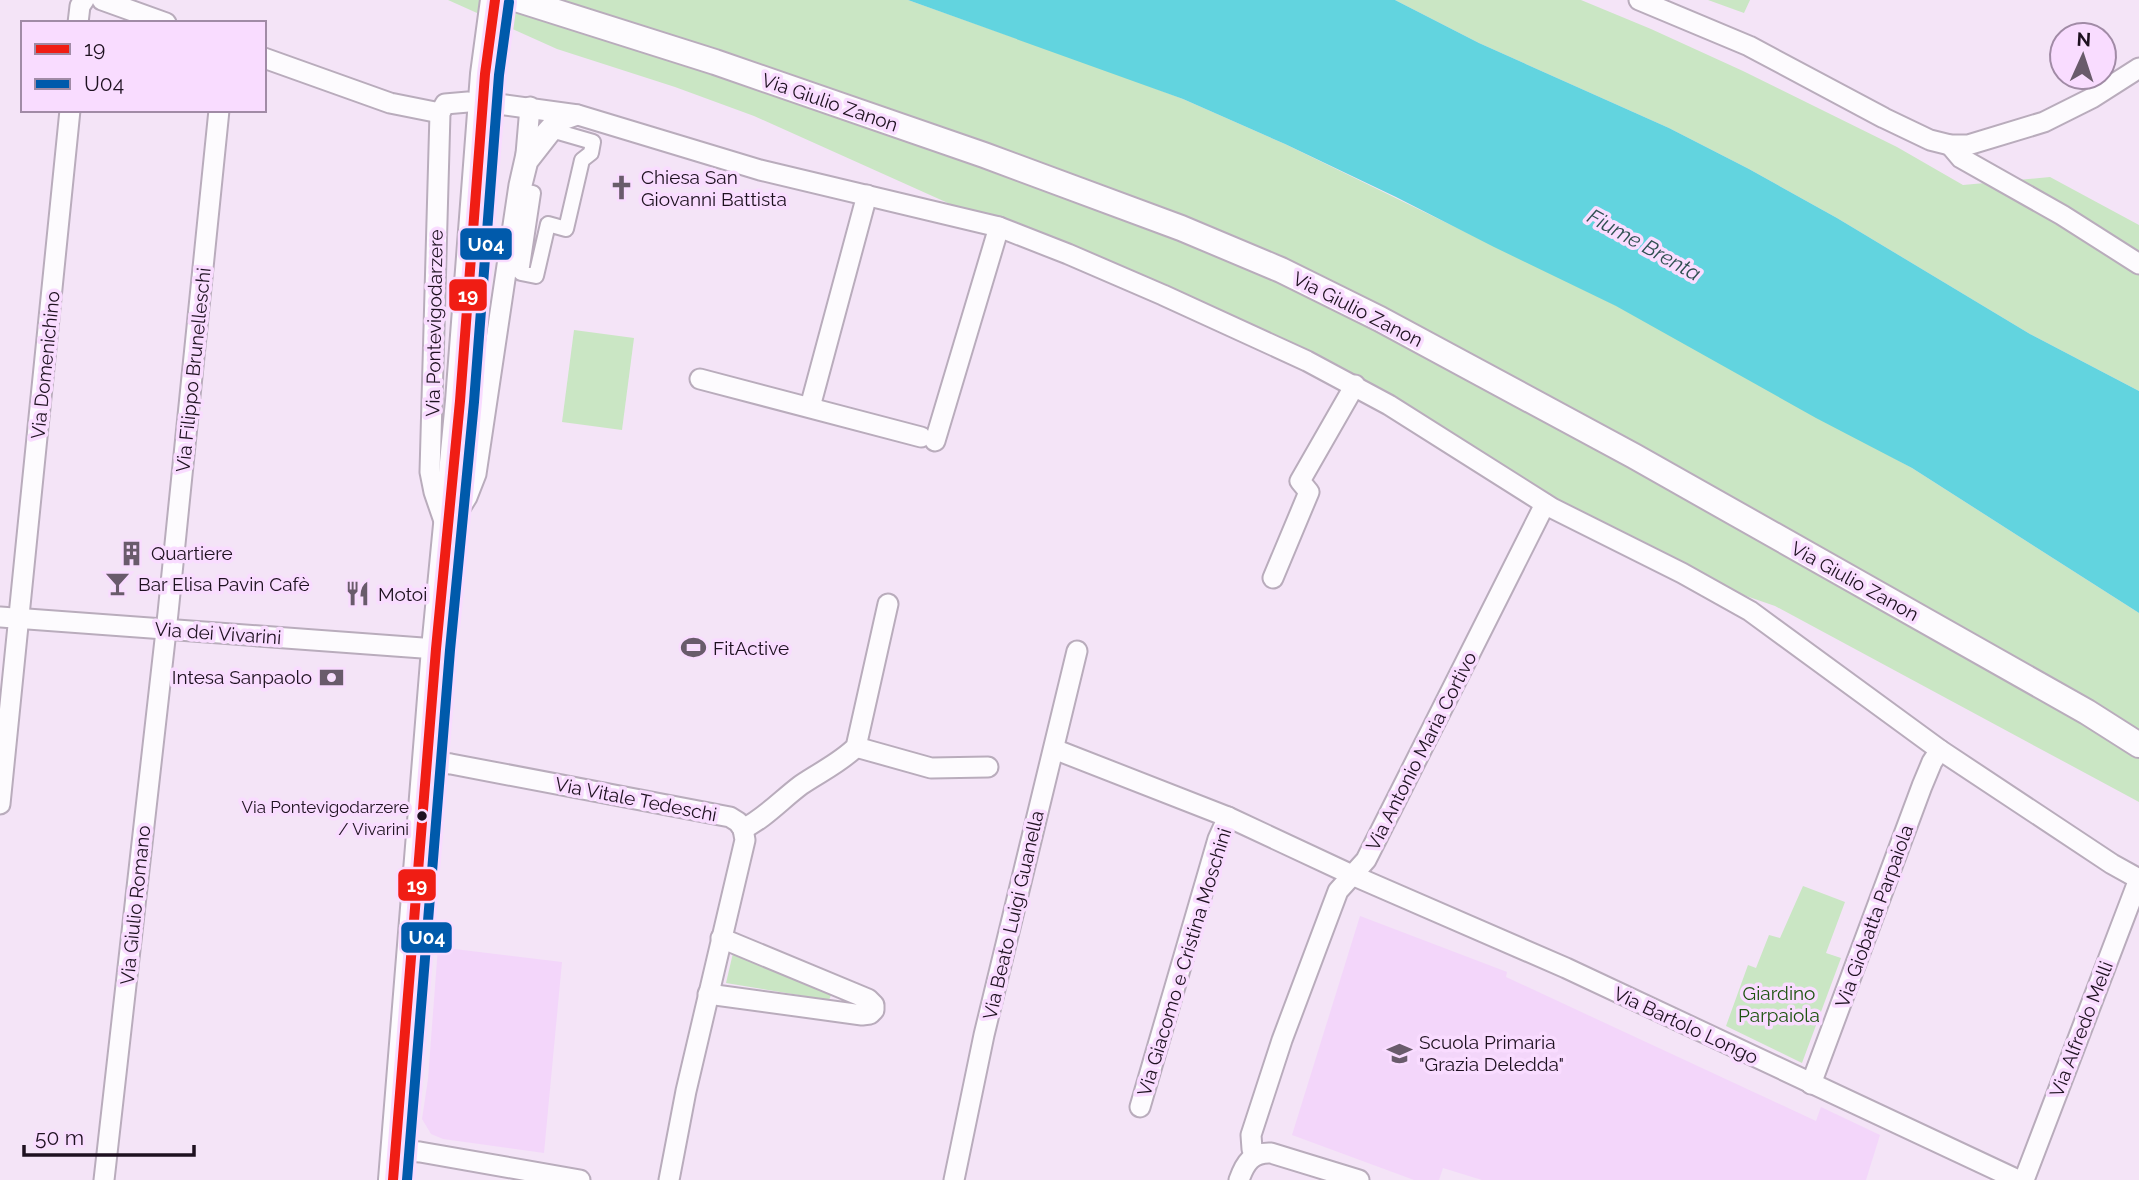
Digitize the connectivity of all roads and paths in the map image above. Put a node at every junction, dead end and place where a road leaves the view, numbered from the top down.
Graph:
1 (84, 0) edge
2 (102, 0) edge
3 (495, 0) edge
4 (519, 0) edge
5 (1639, 0) edge
6 (78, 21) edge
7 (160, 21) edge
8 (266, 59) edge
9 (2139, 68) edge
10 (468, 102) dead end
11 (498, 104) dead end
12 (530, 107) junction
13 (70, 112) edge
14 (219, 112) edge
15 (440, 113) junction
16 (578, 115) junction
17 (1950, 145) junction
18 (526, 155) junction
19 (867, 195) junction
20 (999, 228) junction
21 (2139, 264) edge
22 (536, 275) joint
23 (700, 379) dead end
24 (1355, 385) junction
25 (810, 407) junction
26 (1545, 504) junction
27 (447, 530) junction
28 (1273, 578) dead end
29 (888, 604) dead end
30 (0, 617) edge
31 (20, 619) junction
32 (166, 629) junction
33 (436, 649) junction
34 (1077, 651) dead end
35 (2139, 745) edge
36 (856, 747) junction
37 (1054, 749) junction
38 (1940, 750) junction
39 (428, 761) junction
40 (988, 768) dead end
41 (0, 804) edge
42 (1228, 817) junction
43 (743, 829) junction
44 (1352, 876) junction
45 (2139, 879) edge
46 (721, 938) junction
47 (708, 993) junction
48 (1811, 1084) junction
49 (1140, 1107) dead end
50 (395, 1150) junction
51 (1256, 1155) junction
52 (104, 1180) edge
53 (393, 1180) edge
54 (580, 1180) edge
55 (669, 1180) edge
56 (954, 1180) edge
57 (1239, 1180) edge
58 (1359, 1180) edge
59 (2018, 1180) edge
60 (2024, 1180) edge

1 - 6 street
2 - 7 street
3 - 27 main road, Via Pontevigodarzere
4 - 35 street, Via Giulio Zanon
5 - 17 street
8 - 15 street
9 - 17 street
10 - 15 street
11 - 12 street
12 - 16 street
12 - 18 street, Via Pontevigodarzere
13 - 31 street, Via Domenichino
14 - 32 street, Via Filippo Brunelleschi
15 - 27 street, Via Pontevigodarzere
16 - 18 street, Via Pontevigodarzere
16 - 19 street
17 - 21 street
18 - 27 street, Via Pontevigodarzere
19 - 20 street
19 - 25 street
20 - 24 street
20 - 25 street
22 - 22 street
23 - 25 street
24 - 26 street
24 - 28 street
26 - 38 street
26 - 44 street, Via Antonio Maria Cortivo
27 - 33 main road, Via Pontevigodarzere
29 - 36 street
30 - 31 street, Via dei Vivarini
31 - 32 street, Via dei Vivarini
31 - 41 street, Via Domenichino
32 - 33 street, Via dei Vivarini
32 - 52 street, Via Giulio Romano
33 - 39 main road, Via Pontevigodarzere
34 - 37 street, Via Beato Luigi Guanella
36 - 40 street
36 - 43 street, Via Vitale Tedeschi
37 - 42 street, Via Giacomo e Cristina Moschini
37 - 56 street, Via Beato Luigi Guanella
38 - 45 street
38 - 48 street, Via Giobatta Parpaiola
39 - 43 street, Via Vitale Tedeschi
39 - 50 main road, Via Pontevigodarzere
42 - 44 street, Via Giacomo e Cristina Moschini
42 - 49 street, Via Giacomo e Cristina Moschini
43 - 46 street
44 - 48 street, Via Bartolo Longo
44 - 51 street, Via Antonio Maria Cortivo
45 - 60 street, Via Alfredo Melli
46 - 47 street
46 - 47 street
47 - 55 street
48 - 59 street, Via Bartolo Longo
50 - 53 main road, Via Pontevigodarzere
50 - 54 street
51 - 57 street
51 - 58 street

